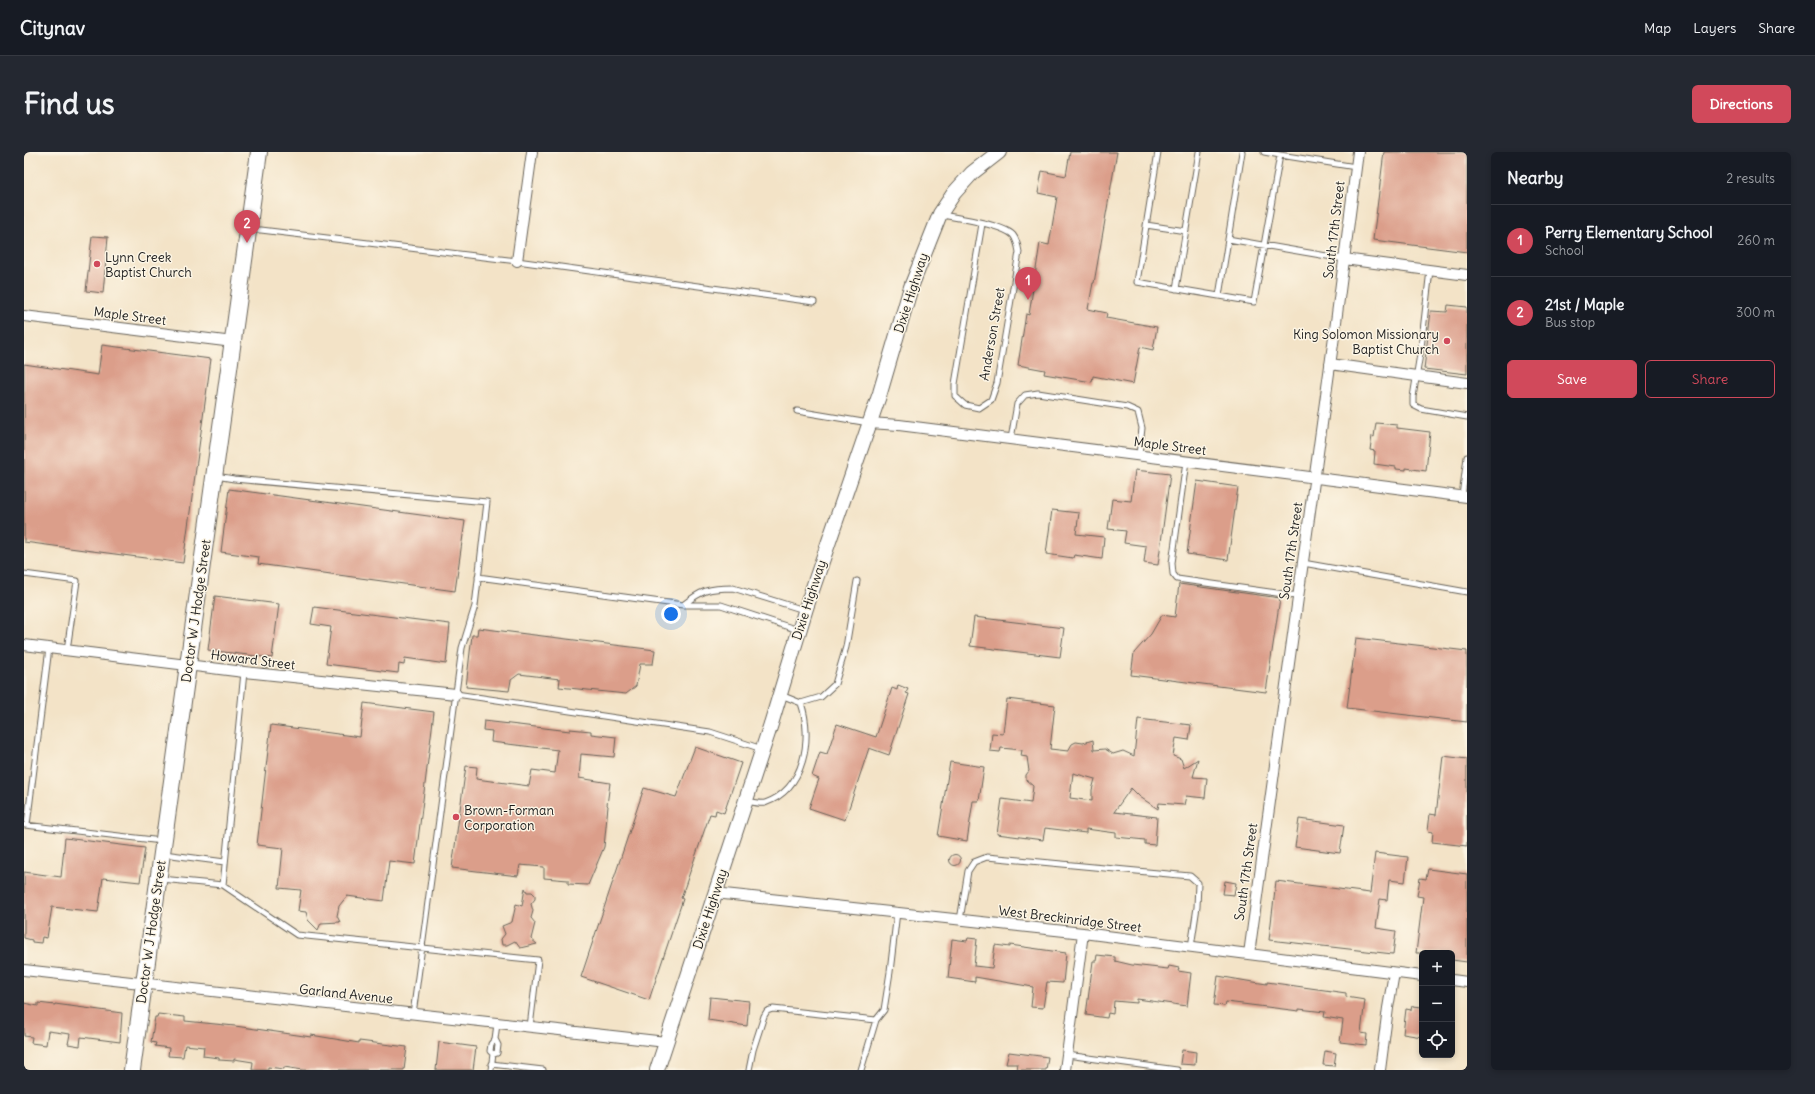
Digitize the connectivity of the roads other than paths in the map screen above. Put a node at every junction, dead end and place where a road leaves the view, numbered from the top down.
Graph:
1 (259, 152) edge
2 (532, 152) edge
3 (999, 152) edge
4 (1158, 152) edge
5 (1199, 152) edge
6 (1242, 152) edge
7 (1264, 152) edge
8 (1358, 152) edge
9 (1280, 155) junction
10 (1356, 167) junction
11 (940, 214) junction
12 (982, 224) junction
13 (1146, 225) junction
14 (248, 230) junction
15 (1186, 231) junction
16 (1228, 239) junction
17 (1264, 245) junction
18 (1344, 259) junction
19 (517, 261) junction
20 (1430, 270) junction
21 (1467, 275) edge
22 (1176, 289) junction
23 (1219, 296) junction
24 (814, 302) dead end
25 (24, 316) edge
26 (233, 342) junction
27 (1330, 364) junction
28 (1416, 376) junction
29 (1467, 383) edge
30 (797, 411) dead end
31 (1467, 417) edge
32 (870, 423) junction
33 (1011, 439) junction
34 (1139, 455) junction
35 (1467, 457) edge
36 (1186, 462) junction
37 (215, 476) junction
38 (1314, 478) junction
39 (1464, 497) edge
40 (1302, 563) junction
41 (24, 574) edge
42 (478, 577) junction
43 (857, 582) dead end
44 (1467, 592) edge
45 (1298, 596) junction
46 (683, 605) junction
47 (805, 610) junction
48 (799, 631) junction
49 (24, 645) edge
50 (49, 648) junction
51 (67, 650) junction
52 (188, 665) junction
53 (244, 672) junction
54 (456, 694) junction
55 (780, 694) junction
56 (801, 703) junction
57 (763, 749) junction
58 (746, 801) junction
59 (26, 825) edge
60 (162, 848) junction
61 (225, 862) junction
62 (158, 879) junction
63 (223, 885) junction
64 (715, 894) junction
65 (897, 912) junction
66 (960, 920) junction
67 (1083, 933) junction
68 (1192, 947) junction
69 (421, 949) junction
70 (1249, 954) junction
71 (24, 970) edge
72 (1394, 973) junction
73 (1419, 976) edge
74 (1455, 980) edge
75 (1467, 982) edge
76 (144, 984) junction
77 (413, 1014) junction
78 (876, 1020) junction
79 (497, 1024) junction
80 (530, 1027) junction
81 (666, 1042) junction
82 (1067, 1055) junction
83 (491, 1064) junction
84 (132, 1070) edge
85 (490, 1070) edge
86 (543, 1070) edge
87 (657, 1070) edge
88 (749, 1070) edge
89 (862, 1070) edge
90 (1066, 1070) edge
91 (1177, 1070) edge
92 (1380, 1070) edge

1 - 14 main road, Doctor W J Hodge Street
2 - 19 street
3 - 11 street, Dixie Highway
4 - 13 lane
5 - 15 lane
6 - 16 lane
7 - 9 lane
8 - 10 street, South 17th Street
9 - 10 lane
9 - 17 lane
10 - 18 street, South 17th Street
11 - 12 lane, Anderson Street
11 - 32 street, Dixie Highway
12 - 12 lane, Anderson Street
13 - 15 lane
13 - 22 lane
14 - 19 lane
14 - 26 main road, Doctor W J Hodge Street
15 - 22 lane
16 - 17 lane
16 - 23 lane
17 - 18 lane
17 - 23 lane
18 - 20 street
18 - 27 street, South 17th Street
19 - 24 lane
20 - 21 street
20 - 28 lane
22 - 23 lane
25 - 26 street, Maple Street
26 - 37 main road, Doctor W J Hodge Street
27 - 28 street
27 - 38 street, South 17th Street
28 - 29 street
28 - 31 lane
30 - 32 lane
32 - 33 street, Maple Street
32 - 47 street, Dixie Highway
33 - 34 street, Maple Street
33 - 34 lane
34 - 36 street, Maple Street
35 - 39 lane
36 - 38 street, Maple Street
36 - 45 lane
37 - 42 lane
37 - 52 main road, Doctor W J Hodge Street
38 - 39 street, Maple Street
38 - 40 street, South 17th Street
40 - 44 lane
40 - 45 street, South 17th Street
41 - 51 lane
42 - 46 lane
42 - 54 lane
43 - 56 lane
45 - 70 street, South 17th Street
46 - 47 lane
46 - 48 lane
47 - 48 street, Dixie Highway
48 - 55 street, Dixie Highway
49 - 50 street, Howard Street
50 - 51 street, Howard Street
50 - 59 lane
51 - 52 street, Howard Street
52 - 53 street, Howard Street
52 - 60 main road, Doctor W J Hodge Street
53 - 54 street, Howard Street
53 - 61 lane
54 - 57 lane
54 - 69 lane
55 - 56 lane
55 - 57 street, Dixie Highway
56 - 58 lane
57 - 58 street, Dixie Highway
58 - 64 street, Dixie Highway
59 - 60 lane
60 - 61 lane
60 - 62 main road, Doctor W J Hodge Street
61 - 63 lane
62 - 63 lane
62 - 76 main road, Doctor W J Hodge Street
63 - 69 lane
64 - 65 street, West Breckinridge Street
64 - 81 street, Dixie Highway
65 - 66 street, West Breckinridge Street
65 - 78 lane
66 - 67 street, West Breckinridge Street
66 - 68 lane
67 - 68 street, West Breckinridge Street
67 - 82 street
68 - 70 street, West Breckinridge Street
69 - 77 lane
69 - 80 lane
70 - 72 street, West Breckinridge Street
71 - 76 street, Garland Avenue
72 - 73 street, West Breckinridge Street
72 - 92 street
74 - 75 street
76 - 77 street, Garland Avenue
76 - 84 main road, Doctor W J Hodge Street
77 - 79 street, Garland Avenue
78 - 88 lane
78 - 89 lane
79 - 80 street, Garland Avenue
79 - 83 lane
80 - 81 street, Garland Avenue
81 - 87 street, Dixie Highway
82 - 90 street
82 - 91 lane
83 - 85 lane
83 - 86 lane

